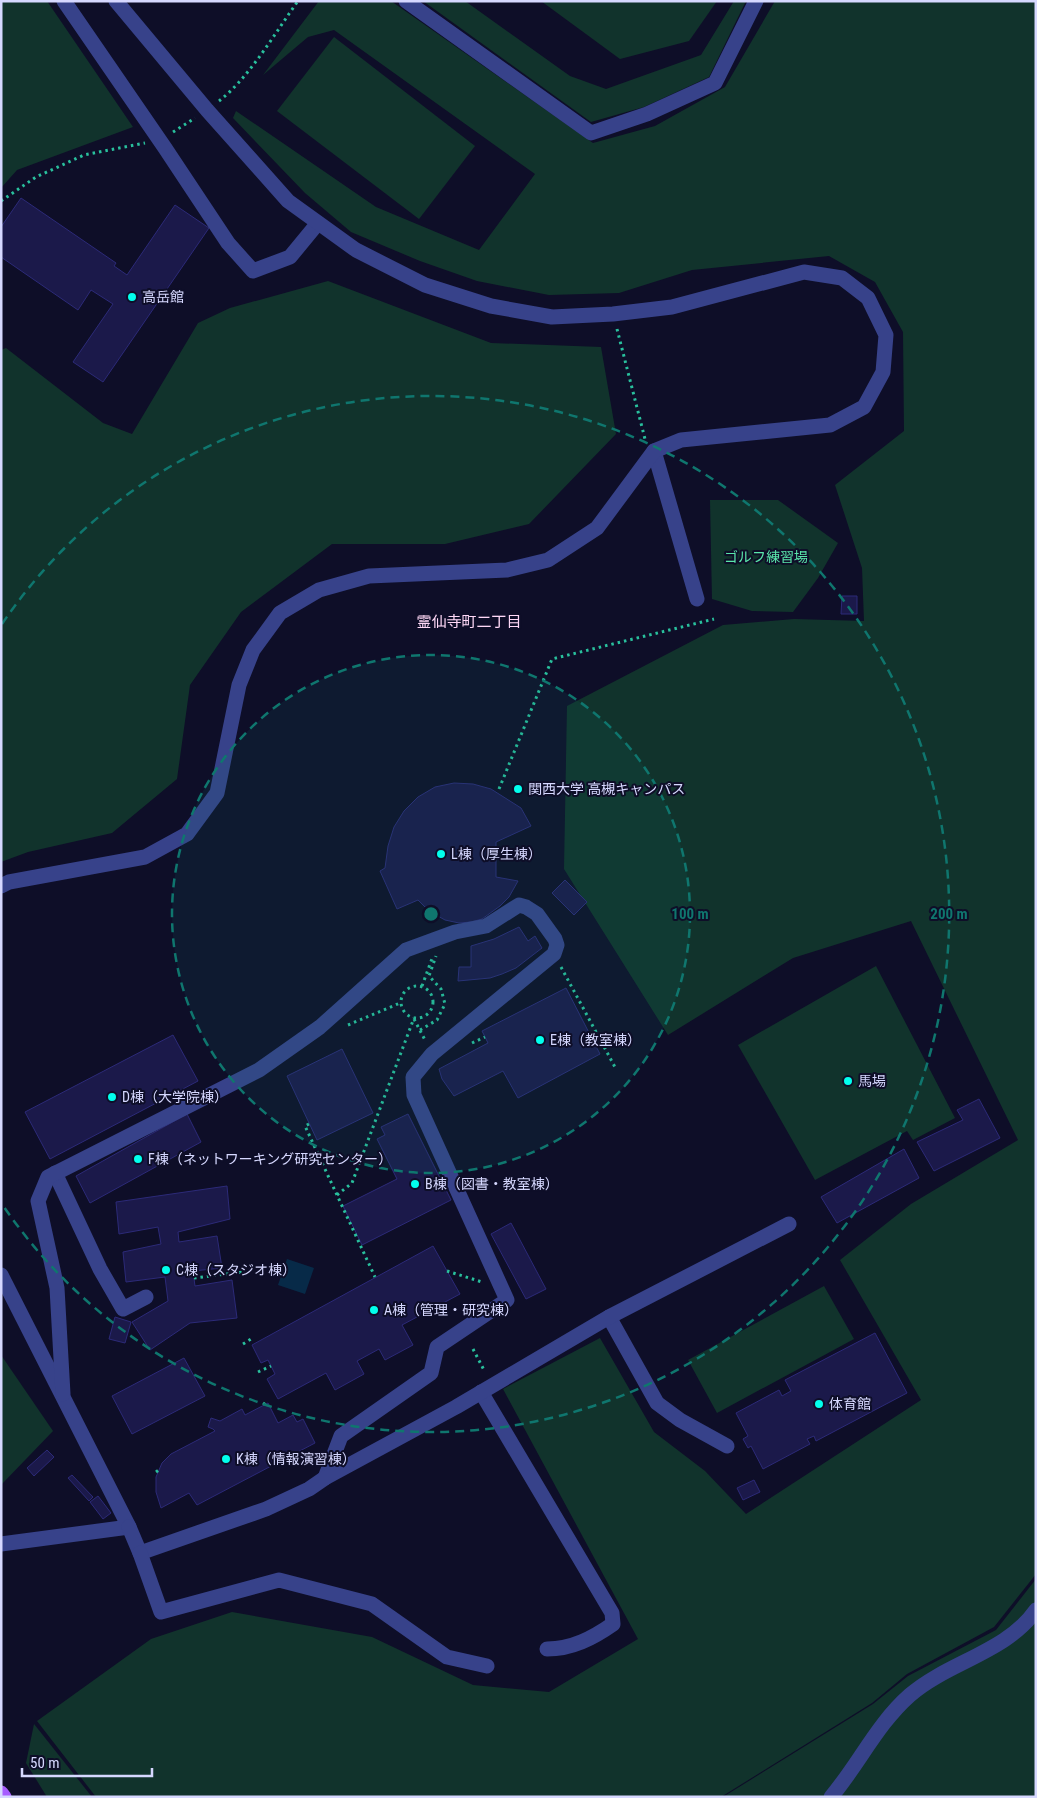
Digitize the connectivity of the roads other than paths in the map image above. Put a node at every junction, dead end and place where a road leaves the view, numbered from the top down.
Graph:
1 (64, 1) edge
2 (116, 1) edge
3 (406, 1) edge
4 (756, 1) edge
5 (318, 223) junction
6 (650, 447) junction
7 (697, 600) dead end
8 (1, 886) edge
9 (55, 1174) junction
10 (789, 1224) dead end
11 (1, 1275) edge
12 (146, 1297) dead end
13 (608, 1317) junction
14 (486, 1389) junction
15 (63, 1394) junction
16 (727, 1446) dead end
17 (325, 1478) junction
18 (129, 1527) junction
19 (1, 1544) edge
20 (140, 1553) junction
21 (1036, 1610) edge
22 (547, 1650) dead end
23 (487, 1666) dead end
24 (1, 1793) edge
25 (4, 1797) edge
26 (831, 1797) edge

1 - 5 street
2 - 5 street
3 - 4 street
5 - 6 street
6 - 7 street
6 - 8 street
9 - 12 street
9 - 15 street
9 - 17 street
10 - 13 street
11 - 15 street
13 - 14 street
13 - 16 street
14 - 17 street
14 - 22 street
15 - 18 street
17 - 20 street
18 - 19 street
18 - 20 street
20 - 23 street
21 - 26 street
24 - 25 main road

